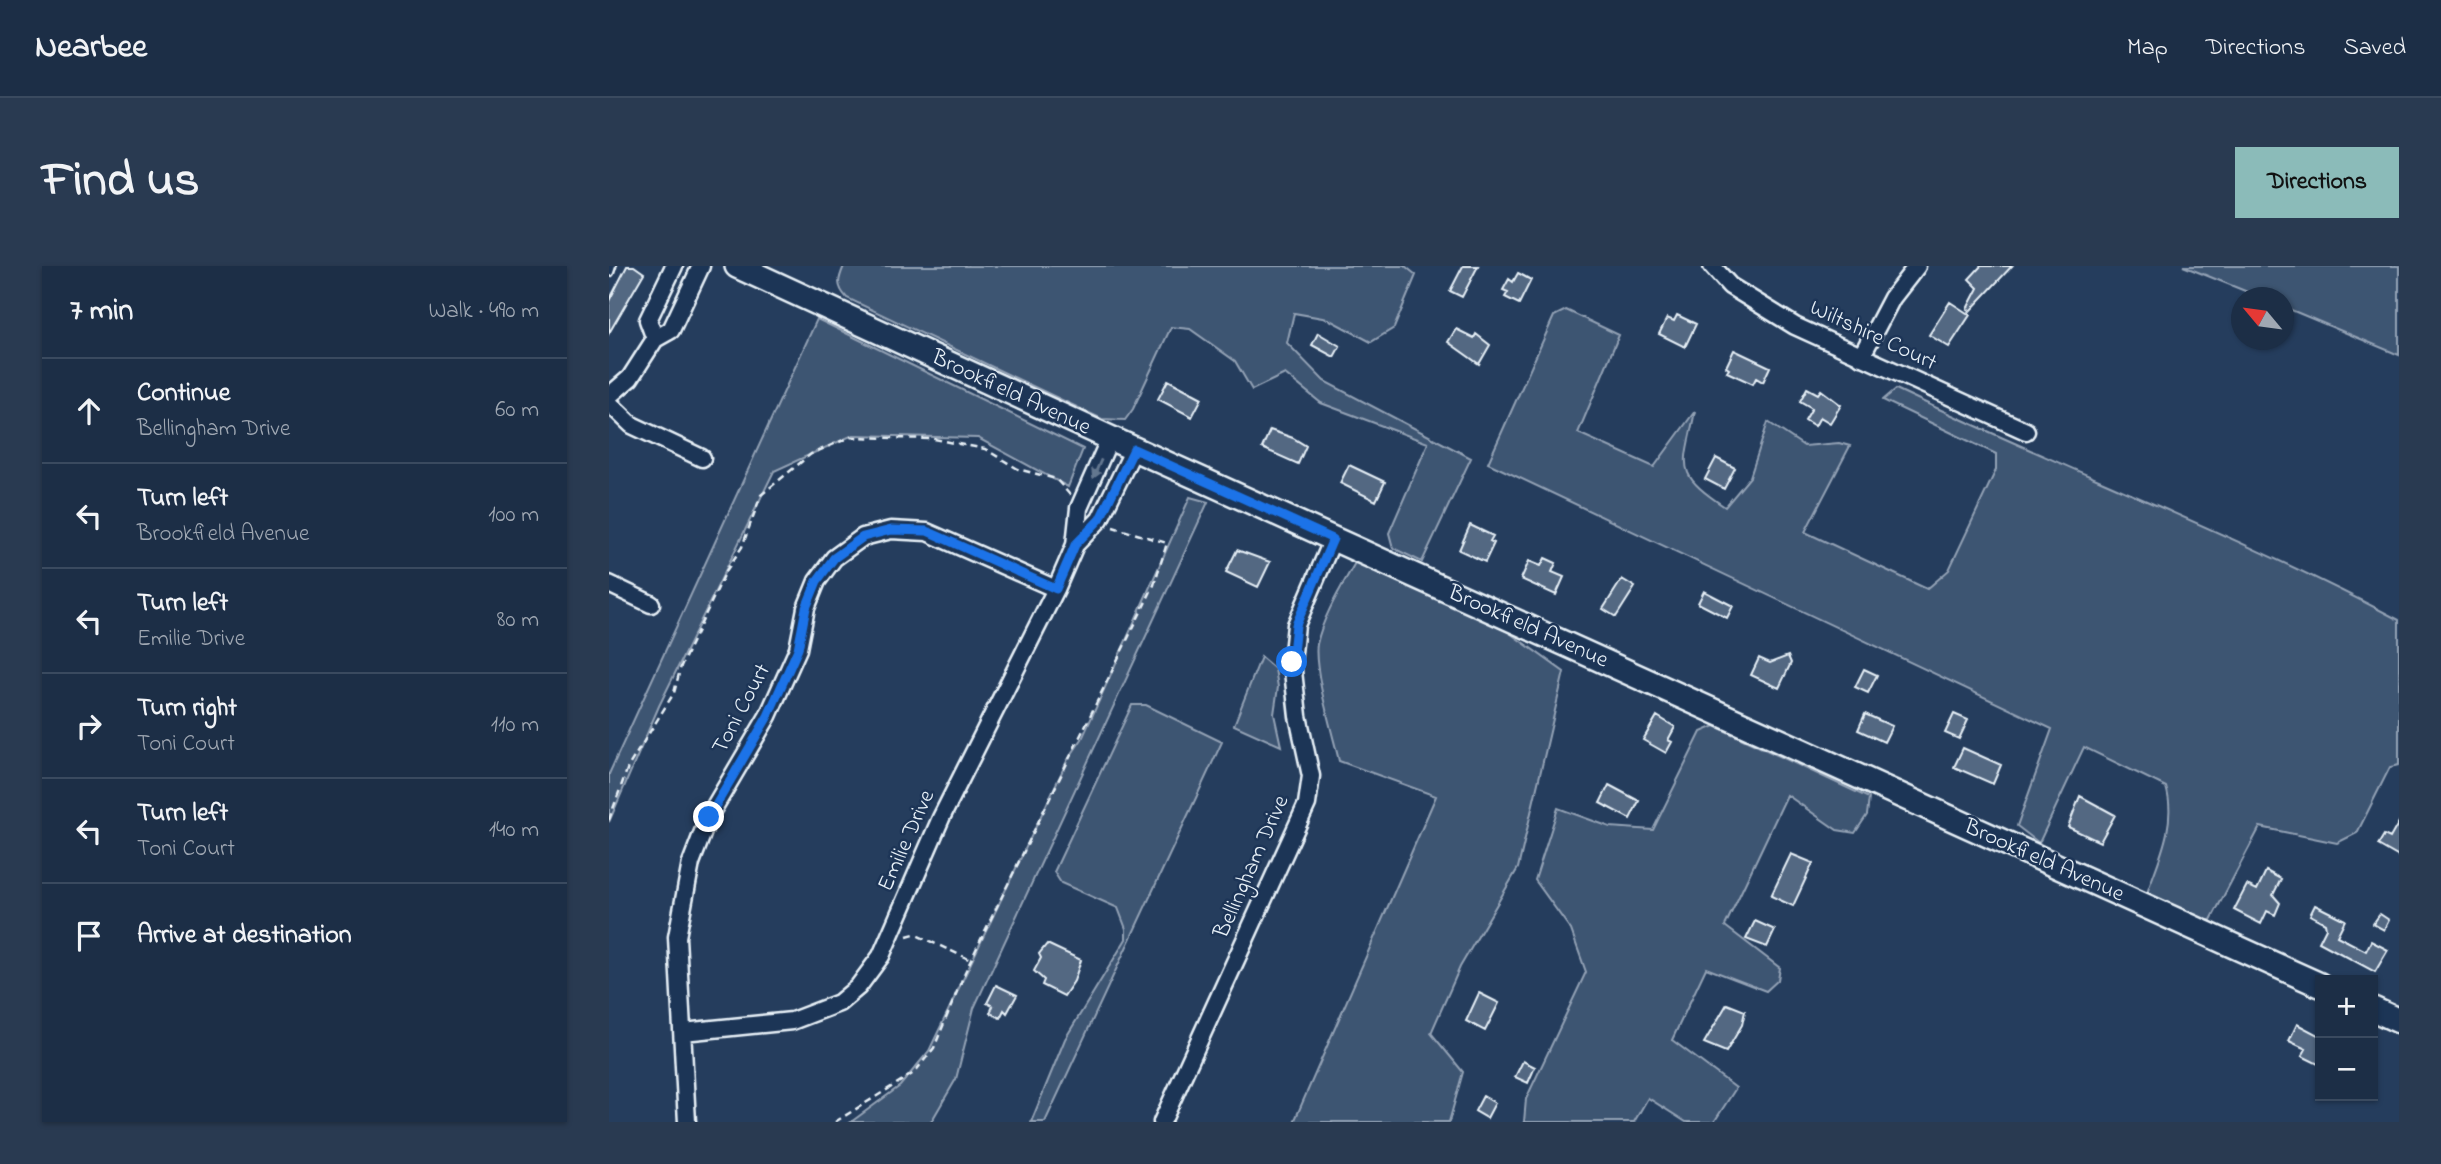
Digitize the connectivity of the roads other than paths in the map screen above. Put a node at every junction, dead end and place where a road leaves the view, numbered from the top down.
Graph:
1 (611, 266) edge
2 (674, 266) edge
3 (701, 266) edge
4 (737, 266) edge
5 (1712, 266) edge
6 (1917, 266) edge
7 (609, 272) edge
8 (665, 284) junction
9 (687, 296) junction
10 (655, 339) junction
11 (1861, 357) junction
12 (609, 396) edge
13 (609, 403) edge
14 (2026, 431) dead end
15 (1110, 439) junction
16 (1134, 449) junction
17 (702, 458) dead end
18 (1078, 498) junction
19 (1105, 509) junction
20 (1333, 539) junction
21 (1075, 545) junction
22 (609, 584) edge
23 (1056, 589) junction
24 (651, 604) dead end
25 (2315, 983) edge
26 (2378, 1011) edge
27 (2399, 1021) edge
28 (683, 1032) junction
29 (687, 1122) edge
30 (1162, 1122) edge

1 - 7 lane
2 - 8 street
3 - 9 street
4 - 15 main road, Brookfield Avenue
5 - 11 street, Wiltshire Court
6 - 11 street
8 - 9 street
8 - 10 street
9 - 10 street
10 - 12 street
11 - 14 street, Wiltshire Court
13 - 17 street
15 - 16 main road, Brookfield Avenue
15 -> 18 street, Emilie Drive
16 - 19 street, Emilie Drive
16 - 20 main road, Brookfield Avenue
18 - 19 street
18 - 21 street, Emilie Drive
19 - 21 street, Emilie Drive
20 - 25 main road, Brookfield Avenue
20 - 30 street, Bellingham Drive
21 - 23 street, Emilie Drive
22 - 24 street
23 - 28 street, Emilie Drive
23 - 28 street, Toni Court
26 - 27 main road
28 - 29 street, Toni Court

